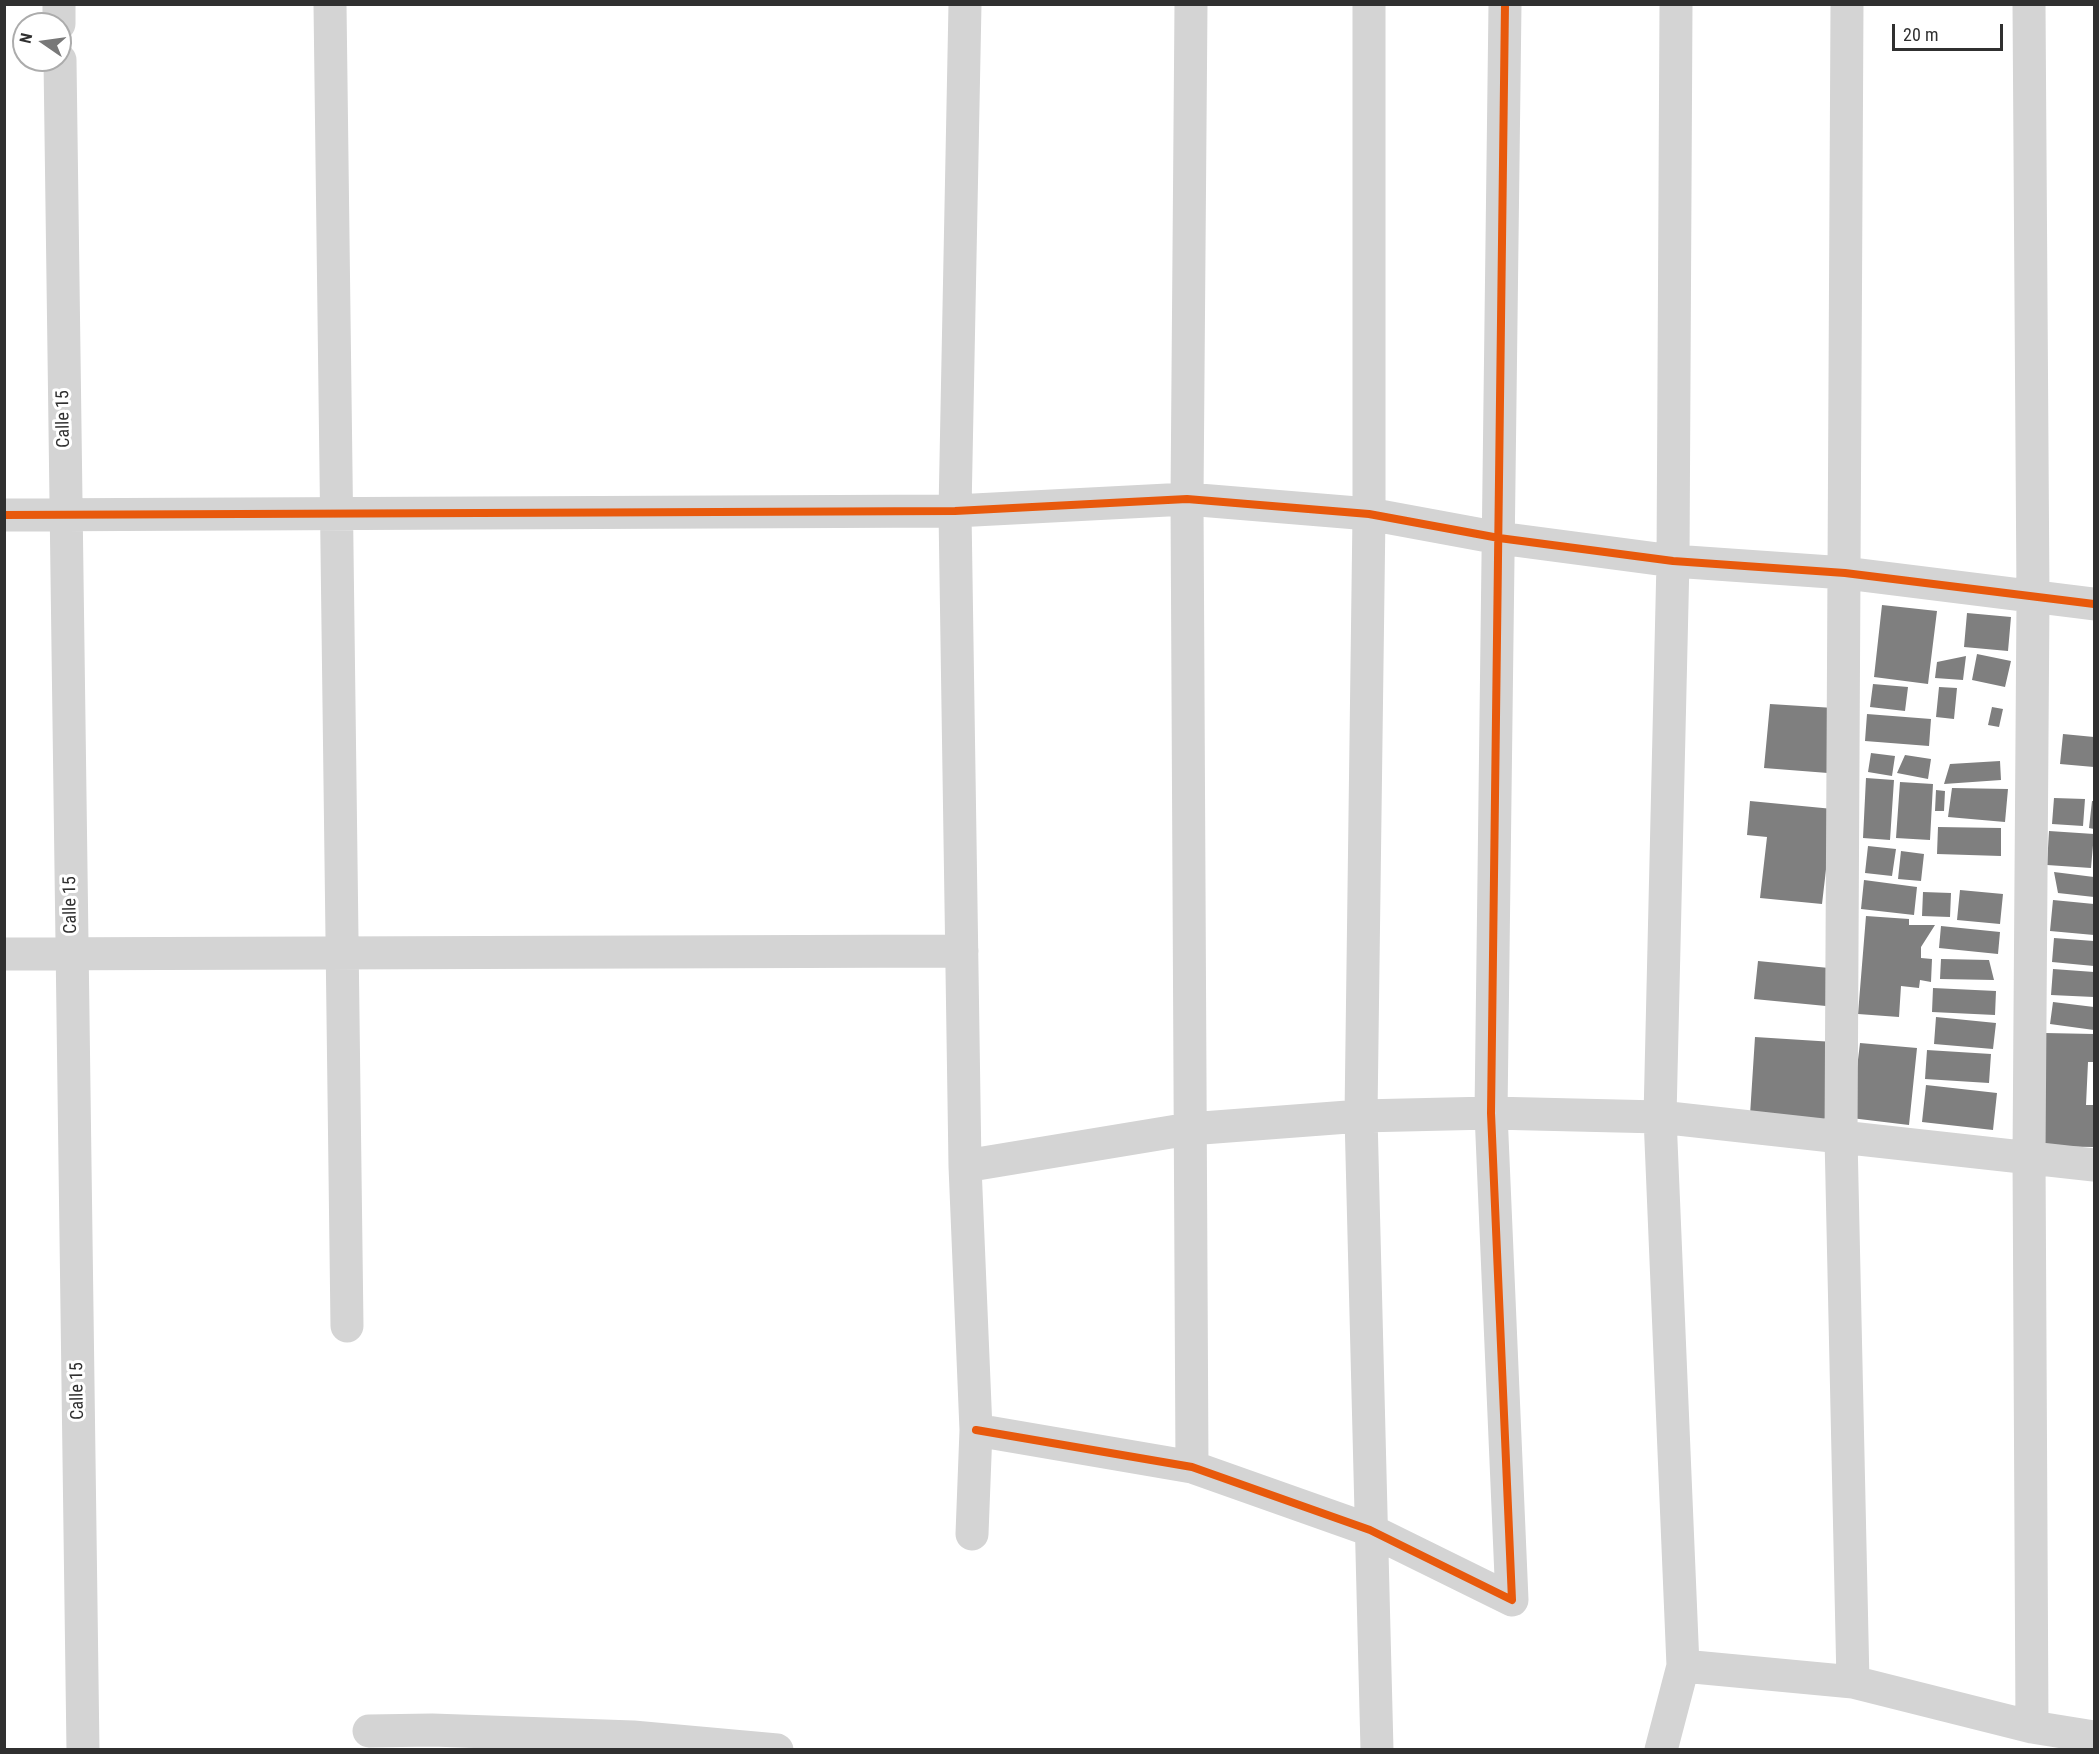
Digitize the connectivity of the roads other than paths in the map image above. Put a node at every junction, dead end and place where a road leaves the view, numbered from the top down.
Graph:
1 (330, 4) edge
2 (965, 4) edge
3 (1191, 4) edge
4 (1369, 4) edge
5 (1505, 4) edge
6 (1676, 4) edge
7 (1847, 4) edge
8 (2029, 4) edge
9 (60, 72) edge
10 (1187, 499) junction
11 (955, 511) junction
12 (66, 513) junction
13 (1369, 514) junction
14 (4, 515) edge
15 (336, 515) junction
16 (1499, 538) junction
17 (1673, 561) junction
18 (1845, 573) junction
19 (2033, 598) junction
20 (2094, 604) edge
21 (962, 951) junction
22 (72, 952) junction
23 (4, 954) edge
24 (342, 955) junction
25 (1491, 1113) junction
26 (1361, 1116) junction
27 (1660, 1117) junction
28 (1189, 1129) junction
29 (1840, 1137) junction
30 (2029, 1156) junction
31 (2094, 1164) edge
32 (965, 1166) junction
33 (347, 1326) dead end
34 (976, 1430) junction
35 (1192, 1467) junction
36 (1370, 1530) junction
37 (972, 1534) dead end
38 (1683, 1666) junction
39 (1853, 1682) junction
40 (2032, 1727) junction
41 (369, 1731) dead end
42 (2094, 1737) edge
43 (431, 1740) edge
44 (632, 1743) edge
45 (83, 1749) edge
46 (777, 1749) edge
47 (1377, 1749) edge
48 (1661, 1749) edge

1 - 15 street
2 - 11 street
3 - 10 street
4 - 13 street
5 - 16 street
6 - 17 street
7 - 18 street
8 - 19 street
9 - 12 street, Calle 15
10 - 11 street
10 - 13 street
10 - 28 street
11 - 15 street
11 - 21 street
12 - 14 street
12 - 15 street
12 - 22 street, Calle 15
13 - 16 street
13 - 26 street
15 - 24 street
16 - 17 street
16 - 25 street
17 - 18 street
17 - 27 street
18 - 19 street
18 - 29 street
19 - 20 street
19 - 30 street
21 - 24 street
21 - 32 street
22 - 23 street
22 - 24 street
22 - 45 street, Calle 15
24 - 33 street
25 - 26 street
25 - 27 street
25 - 36 street
26 - 28 street
26 - 36 street
27 - 29 street
27 - 38 street
28 - 32 street
28 - 35 street
29 - 30 street
29 - 39 street
30 - 31 street
30 - 40 street
32 - 34 street
34 - 35 street
34 - 37 street
35 - 36 street
36 - 47 street
38 - 39 street
38 - 48 street
39 - 40 street
40 - 42 street
41 - 43 street
43 - 44 street
44 - 46 street

